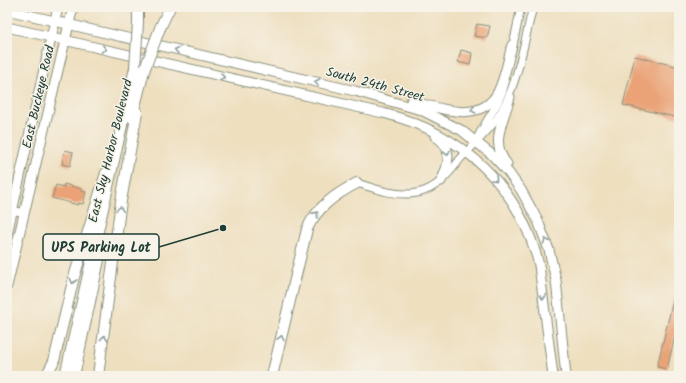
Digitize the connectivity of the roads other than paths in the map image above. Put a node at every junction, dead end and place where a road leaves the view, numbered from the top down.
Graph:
1 (58, 7) edge
2 (73, 7) edge
3 (138, 7) edge
4 (170, 7) edge
5 (521, 7) edge
6 (533, 7) edge
7 (7, 10) edge
8 (55, 21) junction
9 (69, 24) junction
10 (7, 27) edge
11 (52, 37) junction
12 (66, 40) junction
13 (512, 45) junction
14 (523, 47) junction
15 (140, 70) junction
16 (355, 91) junction
17 (510, 96) junction
18 (353, 108) junction
19 (123, 124) junction
20 (476, 141) junction
21 (467, 152) junction
22 (23, 166) junction
23 (35, 169) junction
24 (441, 181) junction
25 (357, 183) joint
26 (10, 209) edge
27 (533, 210) junction
28 (25, 213) junction
29 (7, 234) edge
30 (7, 286) edge
31 (46, 376) edge
32 (65, 376) edge
33 (74, 376) edge
34 (98, 376) edge
35 (272, 376) edge
36 (553, 376) edge
37 (566, 376) edge

1 - 8 main road, East Buckeye Road
2 - 9 main road, East Buckeye Road
3 - 15 highway, East Sky Harbor Boulevard, bridge
4 - 15 highway, East Sky Harbor Boulevard, bridge
5 - 13 street
6 - 14 street
7 - 8 main road, South 24th Street
8 - 9 main road, South 24th Street
8 - 11 main road, East Buckeye Road
9 - 12 main road, East Buckeye Road
16 -> 9 main road, South 24th Street
10 - 11 main road, South 24th Street
11 - 12 main road, South 24th Street
11 - 22 main road, East Buckeye Road
12 -> 18 main road, South 24th Street
12 - 23 main road, East Buckeye Road
13 - 14 street
13 -> 16 main road
13 - 20 street
14 - 17 street
15 - 19 highway, East Sky Harbor Boulevard
15 - 33 highway, East Sky Harbor Boulevard
34 -> 15 highway
16 - 20 main road, South 24th Street
17 - 20 street
17 - 27 main road
18 - 21 main road, South 24th Street
18 -> 24 main road
19 -> 31 highway
19 - 32 highway, East Sky Harbor Boulevard
20 - 21 street
20 - 27 main road, South 24th Street
21 - 24 street
21 -> 36 main road, South 24th Street
22 - 23 main road
22 - 26 main road, East Buckeye Road
23 - 28 main road, East Buckeye Road
24 - 25 street
35 -> 25 highway
26 - 28 street
26 - 29 main road, East Buckeye Road
37 -> 27 main road, South 24th Street
28 - 30 main road, East Buckeye Road

